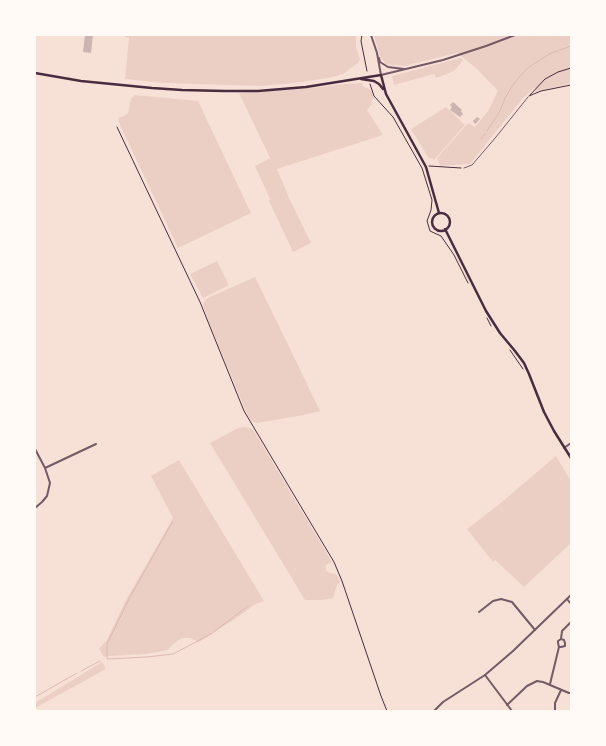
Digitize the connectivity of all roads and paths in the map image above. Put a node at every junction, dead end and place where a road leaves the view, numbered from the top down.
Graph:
1 (362, 35) edge
2 (371, 35) edge
3 (515, 35) edge
4 (377, 53) junction
5 (571, 68) edge
6 (406, 69) junction
7 (367, 71) dead end
8 (35, 74) edge
9 (381, 75) junction
10 (359, 79) junction
11 (370, 84) dead end
12 (571, 85) edge
13 (384, 90) junction
14 (528, 97) junction
15 (117, 127) dead end
16 (426, 167) junction
17 (464, 168) joint
18 (430, 213) dead end
19 (439, 213) junction
20 (445, 229) junction
21 (571, 443) edge
22 (96, 444) dead end
23 (35, 448) edge
24 (564, 448) junction
25 (571, 458) edge
26 (45, 468) junction
27 (35, 508) edge
28 (571, 595) edge
29 (567, 599) junction
30 (571, 604) edge
31 (479, 612) dead end
32 (571, 622) edge
33 (535, 630) junction
34 (561, 639) junction
35 (559, 647) junction
36 (485, 675) junction
37 (550, 685) junction
38 (561, 690) junction
39 (571, 693) edge
40 (506, 704) junction
41 (387, 711) edge
42 (434, 711) edge
43 (512, 711) edge
44 (556, 711) edge

1 - 7 path
2 - 4 street
3 - 6 street
4 - 6 street
4 - 9 street
5 - 14 path
6 - 9 street
8 - 10 main road
9 - 10 main road
9 - 13 main road
10 - 13 main road
11 - 18 path
12 - 14 path
13 - 16 main road
14 - 17 lane
15 - 41 path
16 - 17 path
16 - 19 main road
19 - 20 main road
19 - 20 main road
20 - 24 main road
21 - 24 street
22 - 26 street
23 - 26 street
24 - 25 main road
26 - 27 street
28 - 29 street
29 - 30 street
29 - 33 street
31 - 33 street
32 - 34 street
33 - 36 street
34 - 35 street
34 - 35 street
35 - 37 street
36 - 40 street
36 - 42 street
37 - 38 street
37 - 40 street
38 - 39 street
38 - 44 street
40 - 43 street

